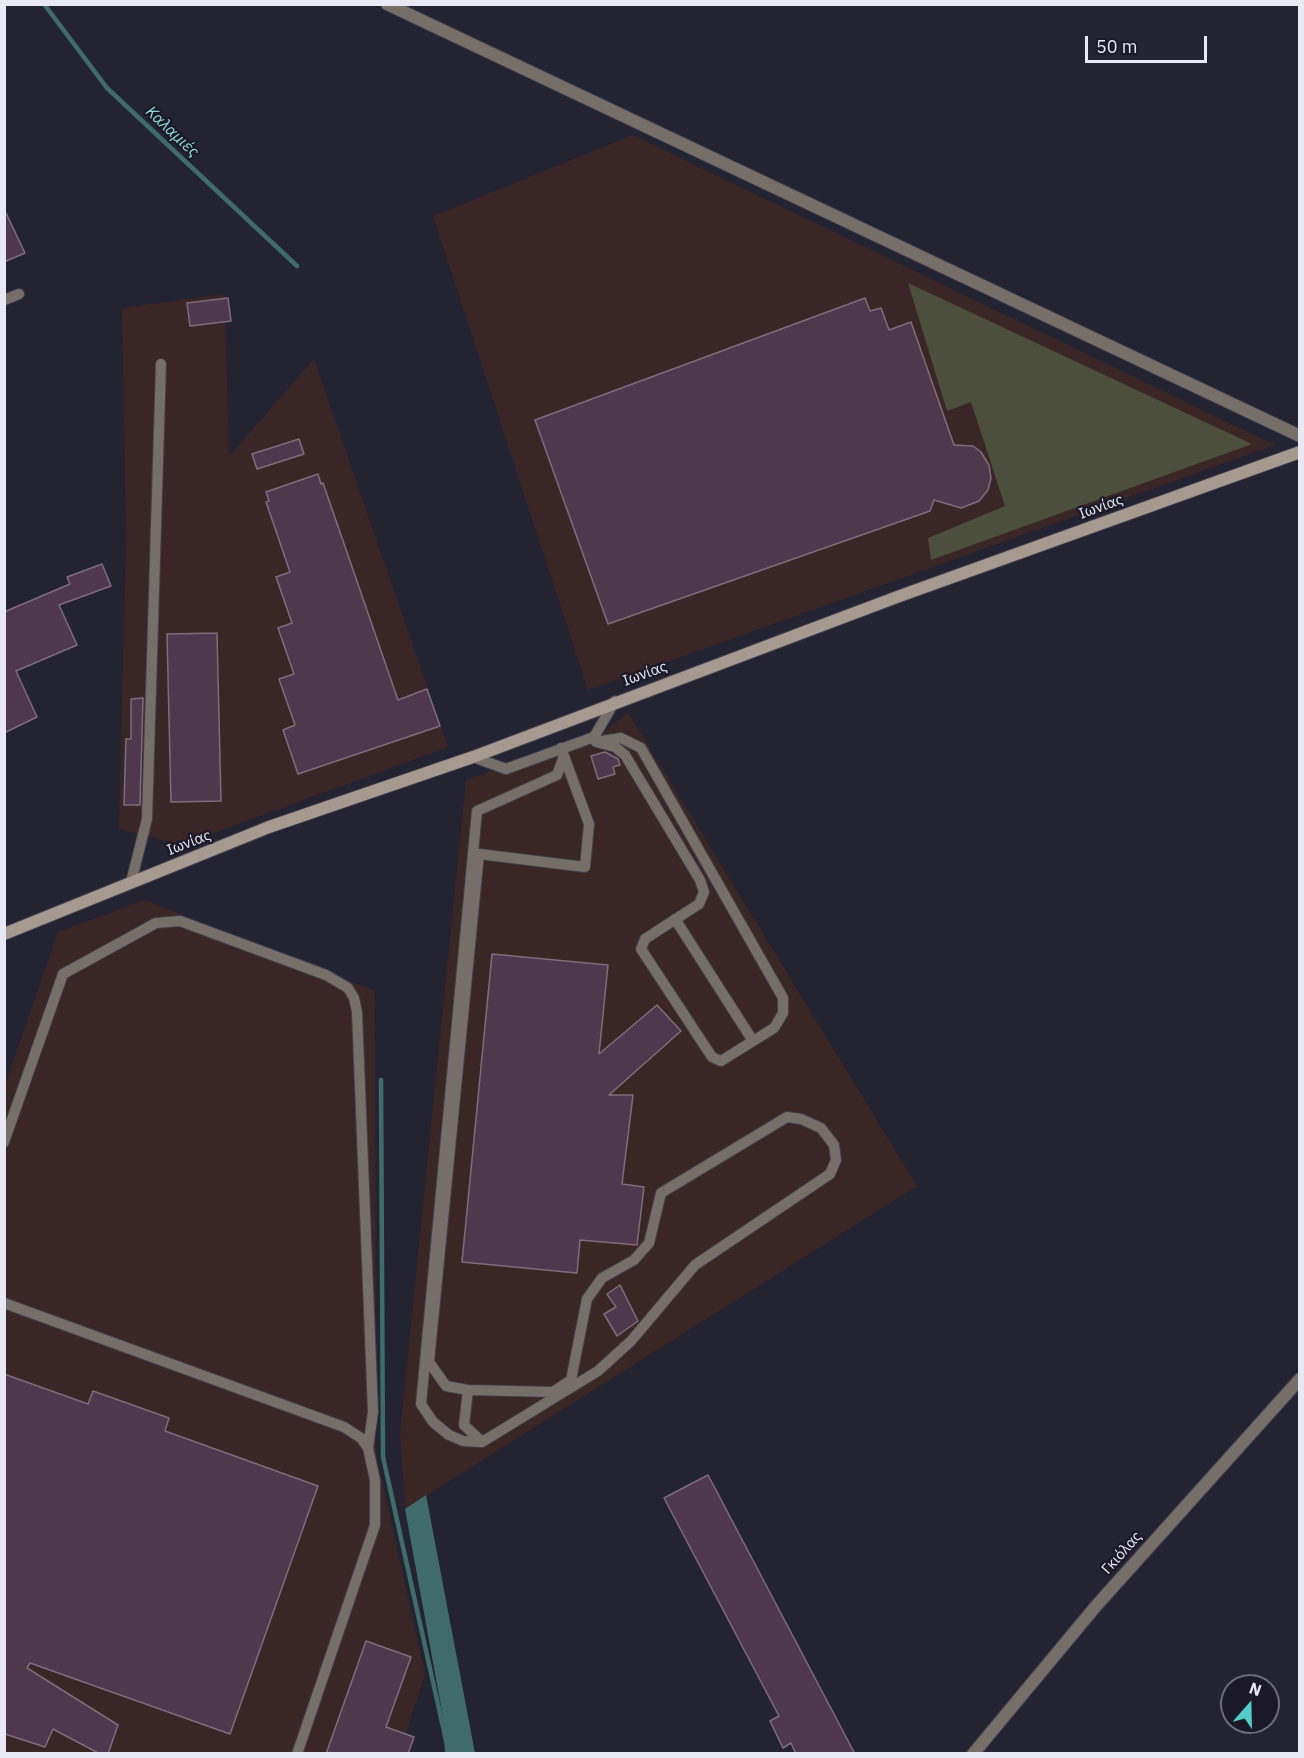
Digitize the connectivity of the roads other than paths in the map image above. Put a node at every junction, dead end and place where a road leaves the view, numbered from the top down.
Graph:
1 (387, 4) edge
2 (19, 294) dead end
3 (4, 300) edge
4 (161, 364) dead end
5 (1299, 436) edge
6 (1299, 452) edge
7 (615, 701) junction
8 (595, 740) junction
9 (563, 752) junction
10 (473, 757) junction
11 (131, 882) junction
12 (675, 919) junction
13 (4, 934) edge
14 (753, 1041) junction
15 (4, 1142) edge
16 (4, 1303) edge
17 (1299, 1379) edge
18 (468, 1389) junction
19 (482, 1442) junction
20 (368, 1448) junction
21 (297, 1754) edge
22 (974, 1754) edge

1 - 5 street
2 - 3 lane
4 - 11 lane
6 - 7 street, Ιωνίας
7 - 8 lane
7 - 10 street, Ιωνίας
8 - 9 lane
8 - 12 lane
8 - 14 lane
9 - 10 lane
9 - 18 lane
9 - 19 lane
10 - 11 street, Ιωνίας
11 - 13 street, Ιωνίας
12 - 14 lane
12 - 14 lane
15 - 20 lane
16 - 20 lane
17 - 22 street, Γκιόλας
18 - 19 lane
18 - 19 lane
20 - 21 lane

